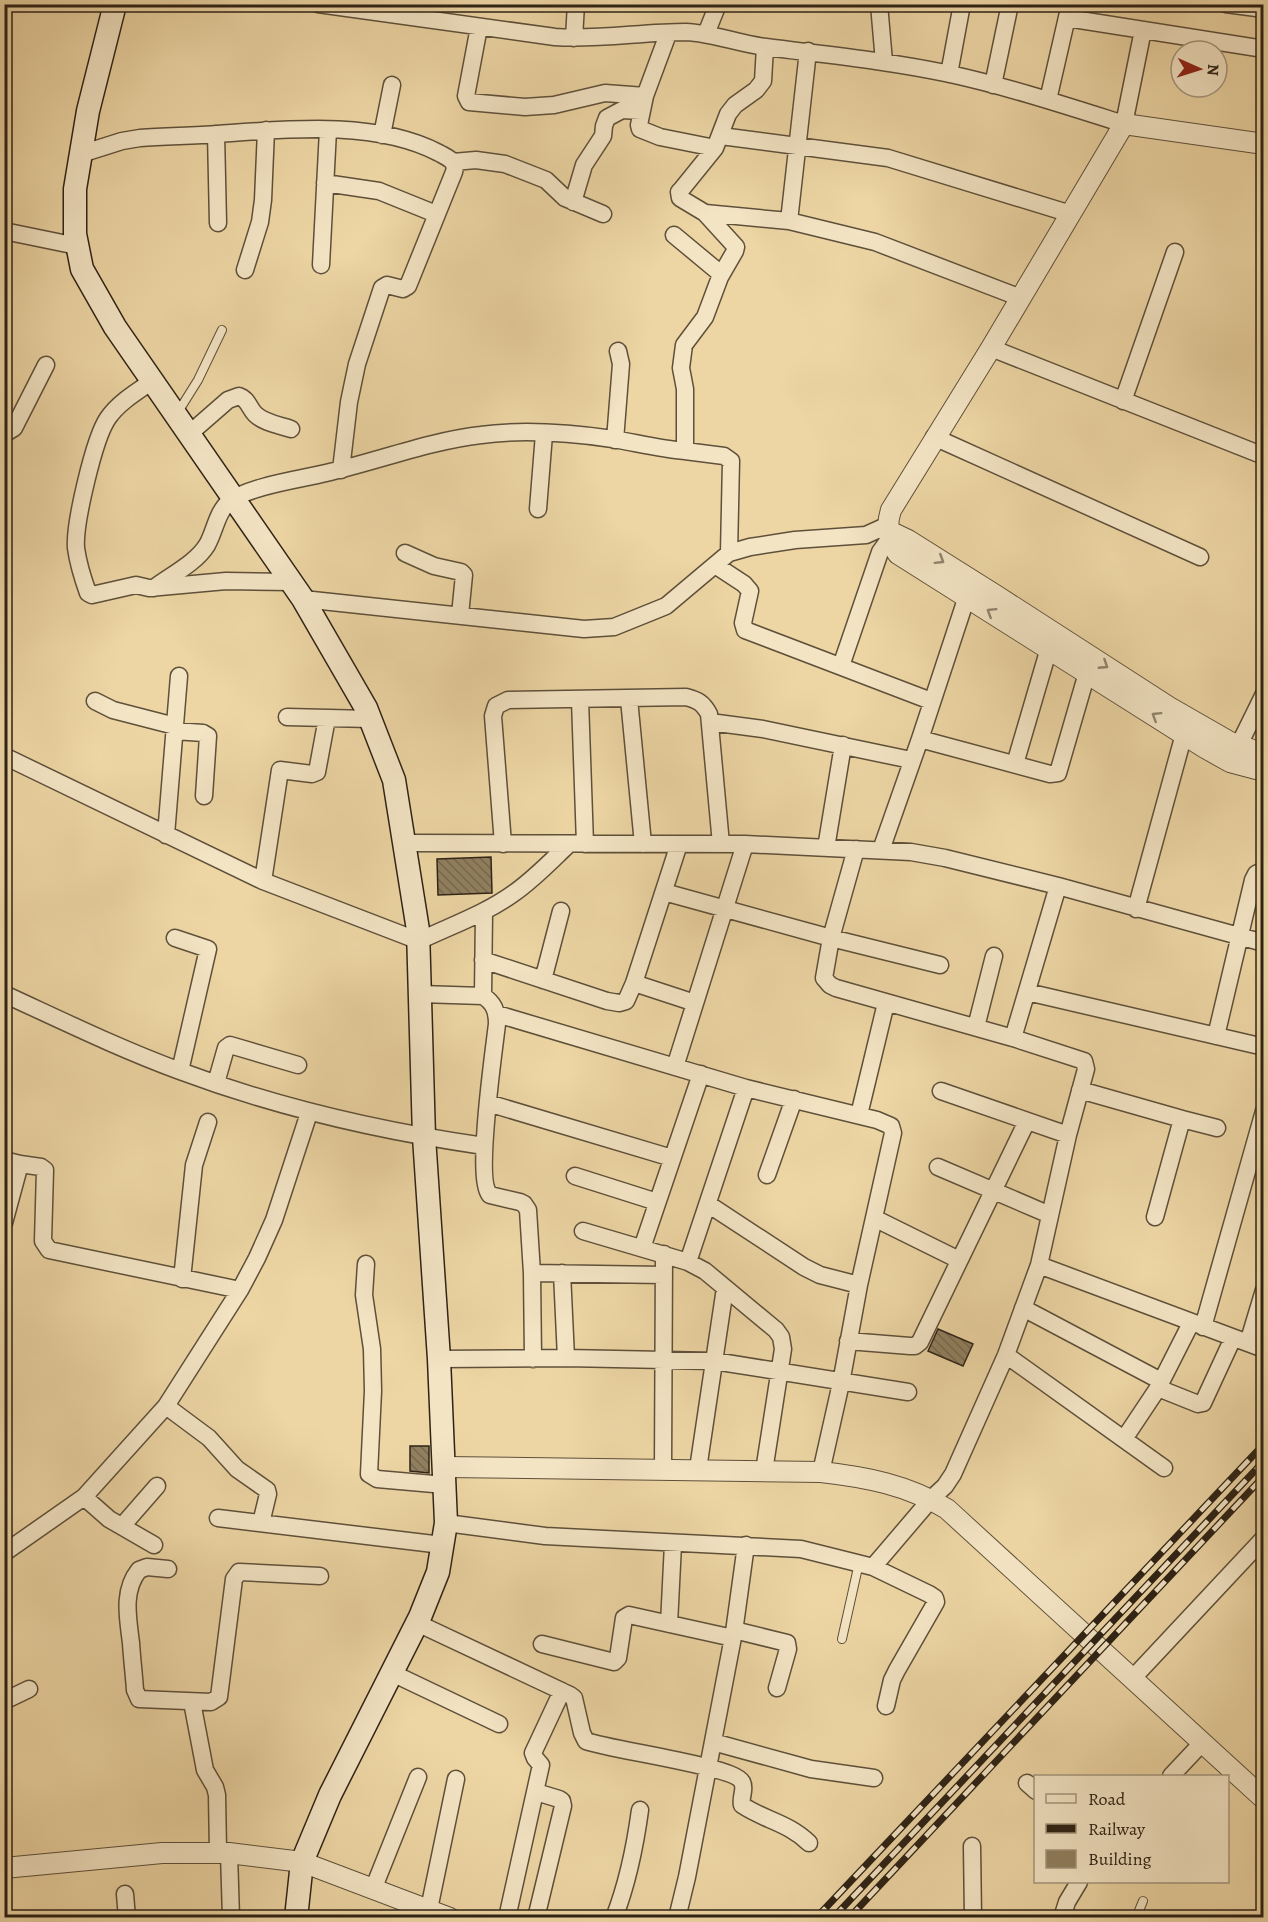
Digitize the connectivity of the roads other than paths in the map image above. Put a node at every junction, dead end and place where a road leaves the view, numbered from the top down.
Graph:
1 (115, 4) edge
2 (318, 4) edge
3 (576, 4) edge
4 (718, 4) edge
5 (879, 4) edge
6 (962, 4) edge
7 (1010, 4) edge
8 (1226, 4) edge
9 (1263, 9) edge
10 (1068, 11) edge
11 (432, 12) edge
12 (479, 27) junction
13 (1143, 30) junction
14 (668, 34) junction
15 (706, 34) junction
16 (574, 39) junction
17 (765, 47) junction
18 (1263, 49) edge
19 (808, 51) junction
20 (884, 62) junction
21 (949, 74) junction
22 (392, 85) dead end
23 (993, 85) junction
24 (1048, 100) junction
25 (643, 104) junction
26 (1124, 124) junction
27 (266, 130) junction
28 (328, 130) junction
29 (216, 134) junction
30 (382, 135) junction
31 (718, 142) junction
32 (1263, 144) edge
33 (797, 146) junction
34 (81, 154) junction
35 (453, 162) junction
36 (325, 183) junction
37 (573, 202) junction
38 (436, 213) junction
39 (705, 213) junction
40 (603, 214) dead end
41 (1071, 214) junction
42 (789, 221) junction
43 (218, 222) dead end
44 (4, 231) edge
45 (674, 235) dead end
46 (77, 246) junction
47 (1175, 252) dead end
48 (321, 265) dead end
49 (245, 270) dead end
50 (721, 274) junction
51 (1021, 298) junction
52 (222, 330) dead end
53 (991, 348) junction
54 (618, 351) dead end
55 (46, 365) dead end
56 (154, 380) junction
57 (1123, 401) junction
58 (176, 415) junction
59 (291, 429) dead end
60 (4, 434) edge
61 (189, 434) junction
62 (544, 434) junction
63 (934, 437) junction
64 (615, 440) junction
65 (685, 451) junction
66 (1263, 456) edge
67 (341, 470) junction
68 (235, 498) junction
69 (538, 509) dead end
70 (891, 532) junction
71 (405, 553) dead end
72 (729, 553) junction
73 (1200, 557) dead end
74 (715, 565) junction
75 (154, 588) junction
76 (970, 589) junction
77 (297, 590) junction
78 (460, 615) junction
79 (1049, 648) junction
80 (841, 666) junction
81 (1087, 673) junction
82 (179, 676) dead end
83 (1263, 694) edge
84 (629, 699) junction
85 (580, 700) junction
86 (931, 700) junction
87 (95, 701) dead end
88 (287, 717) dead end
89 (327, 718) junction
90 (370, 719) junction
91 (710, 722) junction
92 (1187, 727) junction
93 (175, 728) junction
94 (920, 739) junction
95 (843, 745) junction
96 (1234, 754) junction
97 (1263, 754) edge
98 (4, 756) edge
99 (911, 760) junction
100 (1015, 765) junction
101 (1263, 771) edge
102 (204, 796) dead end
103 (166, 835) junction
104 (405, 843) junction
105 (503, 844) junction
106 (577, 844) junction
107 (643, 844) junction
108 (679, 844) junction
109 (721, 844) junction
110 (745, 844) junction
111 (826, 848) junction
112 (856, 849) junction
113 (881, 850) junction
114 (1263, 870) edge
115 (263, 881) junction
116 (1058, 886) junction
117 (663, 892) junction
118 (724, 909) junction
119 (1136, 909) junction
120 (484, 911) junction
121 (561, 911) dead end
122 (1239, 937) junction
123 (175, 938) dead end
124 (831, 938) junction
125 (418, 941) junction
126 (1263, 943) edge
127 (994, 957) dead end
128 (483, 960) junction
129 (940, 965) dead end
130 (543, 980) junction
131 (634, 983) junction
132 (1027, 992) junction
133 (4, 994) edge
134 (420, 994) junction
135 (483, 996) junction
136 (695, 1003) junction
137 (886, 1003) junction
138 (497, 1014) junction
139 (976, 1027) junction
140 (1216, 1036) junction
141 (1013, 1038) junction
142 (1263, 1047) edge
143 (298, 1065) dead end
144 (675, 1067) junction
145 (180, 1071) junction
146 (701, 1074) junction
147 (216, 1083) junction
148 (746, 1088) junction
149 (1080, 1090) junction
150 (941, 1091) dead end
151 (794, 1100) junction
152 (489, 1103) junction
153 (1263, 1111) edge
154 (309, 1113) junction
155 (859, 1115) junction
156 (1182, 1119) junction
157 (1027, 1121) junction
158 (208, 1122) dead end
159 (1217, 1128) dead end
160 (1068, 1135) junction
161 (424, 1137) junction
162 (484, 1146) junction
163 (672, 1158) junction
164 (12, 1162) edge
165 (938, 1167) dead end
166 (766, 1175) dead end
167 (575, 1176) dead end
168 (994, 1191) junction
169 (657, 1202) junction
170 (708, 1204) junction
171 (1050, 1215) junction
172 (1155, 1217) dead end
173 (874, 1218) junction
174 (4, 1223) edge
175 (583, 1231) dead end
176 (642, 1248) junction
177 (664, 1254) junction
178 (959, 1260) junction
179 (688, 1262) junction
180 (366, 1264) dead end
181 (1039, 1265) junction
182 (531, 1273) junction
183 (562, 1273) junction
184 (664, 1275) junction
185 (182, 1280) junction
186 (859, 1285) junction
187 (724, 1288) junction
188 (240, 1290) junction
189 (1263, 1290) edge
190 (1023, 1308) junction
191 (1197, 1325) junction
192 (848, 1341) junction
193 (1248, 1343) edge
194 (1006, 1356) junction
195 (566, 1358) junction
196 (439, 1359) junction
197 (533, 1359) junction
198 (665, 1360) junction
199 (714, 1361) junction
200 (780, 1372) junction
201 (841, 1383) junction
202 (1160, 1384) junction
203 (908, 1392) dead end
204 (166, 1406) junction
205 (1124, 1439) junction
206 (1164, 1468) dead end
207 (663, 1469) junction
208 (698, 1469) junction
209 (764, 1471) junction
210 (821, 1472) junction
211 (445, 1476) junction
212 (157, 1486) dead end
213 (84, 1497) junction
214 (931, 1499) junction
215 (218, 1518) dead end
216 (446, 1522) junction
217 (261, 1523) junction
218 (123, 1525) junction
219 (1263, 1538) edge
220 (673, 1544) junction
221 (154, 1545) dead end
222 (442, 1545) junction
223 (746, 1545) junction
224 (4, 1553) edge
225 (866, 1565) junction
226 (168, 1569) dead end
227 (320, 1576) dead end
228 (417, 1623) junction
229 (669, 1624) junction
230 (734, 1634) junction
231 (842, 1640) dead end
232 (542, 1644) dead end
233 (392, 1673) junction
234 (1132, 1679) junction
235 (777, 1688) dead end
236 (29, 1689) dead end
237 (562, 1690) junction
238 (4, 1701) edge
239 (192, 1702) junction
240 (886, 1706) dead end
241 (499, 1724) dead end
242 (713, 1742) junction
243 (1202, 1743) junction
244 (708, 1767) junction
245 (1172, 1775) edge
246 (418, 1777) dead end
247 (874, 1778) dead end
248 (456, 1779) dead end
249 (536, 1792) junction
250 (1263, 1799) edge
251 (640, 1810) dead end
252 (809, 1843) dead end
253 (972, 1846) dead end
254 (224, 1852) junction
255 (303, 1862) junction
256 (4, 1868) edge
257 (1078, 1883) edge
258 (374, 1887) junction
259 (125, 1894) dead end
260 (1143, 1901) dead end
261 (441, 1915) edge
262 (127, 1917) edge
263 (231, 1917) edge
264 (296, 1917) edge
265 (507, 1917) edge
266 (536, 1917) edge
267 (614, 1917) edge
268 (677, 1917) edge
269 (973, 1917) edge
270 (1062, 1917) edge
271 (1136, 1917) edge

1 - 34 main road
2 - 11 street
3 - 16 street
4 - 15 street
5 - 20 street
6 - 21 street
7 - 23 street
8 - 9 street
10 - 13 street
10 - 24 street
11 - 12 street
12 - 16 street
12 - 25 street
13 - 18 street
13 - 26 street
14 - 15 street
14 - 16 street
14 - 25 street
15 - 17 street
17 - 19 street
17 - 31 street
19 - 20 street
19 - 33 street
20 - 21 street
21 - 23 street
22 - 30 street
23 - 24 street
24 - 26 street
25 - 31 street
25 - 37 street
26 - 32 street
26 - 41 street
27 - 28 street
27 - 29 street
27 - 49 street
28 - 30 street
28 - 36 street
29 - 34 street
29 - 43 street
30 - 35 street
31 - 33 street
31 - 39 street
33 - 41 street
33 - 42 street
34 - 46 main road
35 - 37 street
35 - 38 street
36 - 38 street
36 - 48 street
37 - 40 street
38 - 67 street
39 - 42 street
39 - 50 street
41 - 51 street
42 - 51 street
44 - 46 street
45 - 50 street
46 - 56 main road
47 - 57 street
50 - 65 street
51 - 53 street
52 - 58 lane
53 - 57 street
53 - 63 street
54 - 64 street
55 - 60 street
56 - 58 main road
56 - 75 street
57 - 66 street
58 - 61 main road
59 - 61 street
61 - 68 main road
62 - 64 street
62 - 67 street
62 - 69 street
63 - 70 street
63 - 73 street
64 - 65 street
65 - 72 street
67 - 68 street
68 - 75 street
68 - 77 main road
70 - 72 street
70 - 76 street
70 - 80 street
71 - 78 street
72 - 74 street
74 - 78 street
74 - 80 street
75 - 77 street
79 -> 76 street
76 - 86 street
76 -> 92 street
77 - 78 street
77 - 90 main road
79 - 81 street
79 - 100 street
80 - 86 street
92 -> 81 street
81 - 100 street
82 - 93 street
83 - 96 street
84 - 85 street
84 - 91 street
84 - 107 street
85 - 105 street
85 - 106 street
86 - 94 street
87 - 93 street
88 - 89 street
89 - 90 street
89 - 115 street
90 - 104 main road
91 - 95 street
91 - 109 street
92 - 96 street
92 - 119 street
93 - 102 street
93 - 103 street
94 - 99 street
94 - 100 street
95 - 99 street
95 - 111 street
96 - 97 street
96 - 101 street
98 - 103 street
99 - 113 street
103 - 115 street
104 - 105 street
104 - 125 main road
105 - 106 street
106 - 107 street
106 - 120 street
107 - 108 street
108 - 109 street
108 - 117 street
109 - 110 street
110 - 111 street
110 - 118 street
111 - 112 street
112 - 113 street
112 - 124 street
113 - 116 street
114 - 122 street
115 - 125 street
116 - 119 street
116 - 132 street
117 - 118 street
117 - 131 street
118 - 124 street
118 - 136 street
119 - 122 street
120 - 125 street
120 - 128 street
121 - 130 street
122 - 126 street
122 - 140 street
123 - 145 street
124 - 129 street
124 - 137 street
125 - 134 main road
127 - 139 street
128 - 130 street
128 - 135 street
130 - 131 street
131 - 136 street
132 - 140 street
132 - 141 street
133 - 145 street
134 - 135 street
134 - 161 main road
135 - 138 street
136 - 144 street
137 - 139 street
137 - 155 street
138 - 144 street
138 - 152 street
139 - 141 street
140 - 142 street
141 - 149 street
143 - 147 street
144 - 146 street
145 - 147 street
146 - 148 street
146 - 163 street
147 - 154 street
148 - 151 street
148 - 170 street
149 - 156 street
149 - 160 street
150 - 157 street
151 - 155 street
151 - 166 street
152 - 162 street
152 - 163 street
153 - 191 street
154 - 161 street
154 - 188 street
155 - 173 street
156 - 159 street
156 - 172 street
157 - 160 street
157 - 168 street
158 - 185 street
160 - 171 street
161 - 162 street
161 - 196 main road
162 - 182 street
163 - 169 street
164 - 174 street
164 - 185 street
165 - 168 street
167 - 169 street
168 - 171 street
168 - 178 street
169 - 176 street
170 - 179 street
170 - 186 street
171 - 181 street
173 - 178 street
173 - 186 street
175 - 176 street
176 - 177 street
177 - 179 street
177 - 184 street
178 - 192 street
179 - 187 street
180 - 211 street
181 - 190 street
181 - 191 street
182 - 183 street
182 - 197 street
183 - 184 street
183 - 195 street
184 - 198 street
185 - 188 street
186 - 192 street
187 - 199 street
187 - 200 street
188 - 204 street
189 - 193 street
190 - 194 street
190 - 202 street
191 - 193 street
191 - 202 street
192 - 201 street
193 - 202 street
194 - 205 street
194 - 214 street
195 - 197 street
195 - 198 street
196 - 197 street
196 - 211 main road
198 - 199 street
198 - 207 street
199 - 200 street
199 - 208 street
200 - 201 street
200 - 209 street
201 - 203 street
201 - 210 street
202 - 205 street
204 - 213 street
204 - 217 street
205 - 206 street
207 - 208 street
207 - 211 street
208 - 209 street
209 - 210 street
210 - 214 street
211 - 216 main road
212 - 218 street
213 - 218 street
213 - 224 street
214 - 225 street
214 - 234 street
215 - 217 street
216 - 220 street
216 - 222 main road
217 - 222 street
218 - 221 street
219 - 234 street
220 - 223 street
220 - 229 street
222 - 228 main road
223 - 225 street
223 - 230 street
225 - 231 lane
225 - 240 street
226 - 239 street
227 - 239 street
228 - 233 main road
228 - 237 street
229 - 230 street
229 - 232 street
230 - 235 street
230 - 242 street
233 - 241 street
233 - 255 main road
234 - 243 street
236 - 238 street
237 - 244 street
237 - 249 street
239 - 254 street
242 - 244 street
242 - 247 street
243 - 245 street
243 - 250 street
244 - 252 street
244 - 268 street
246 - 258 street
248 - 261 street
249 - 265 street
249 - 266 street
251 - 267 street
253 - 269 street
254 - 255 street
254 - 256 street
254 - 263 street
255 - 258 street
255 - 264 main road
257 - 270 street
258 - 261 street
259 - 262 street
260 - 271 lane

